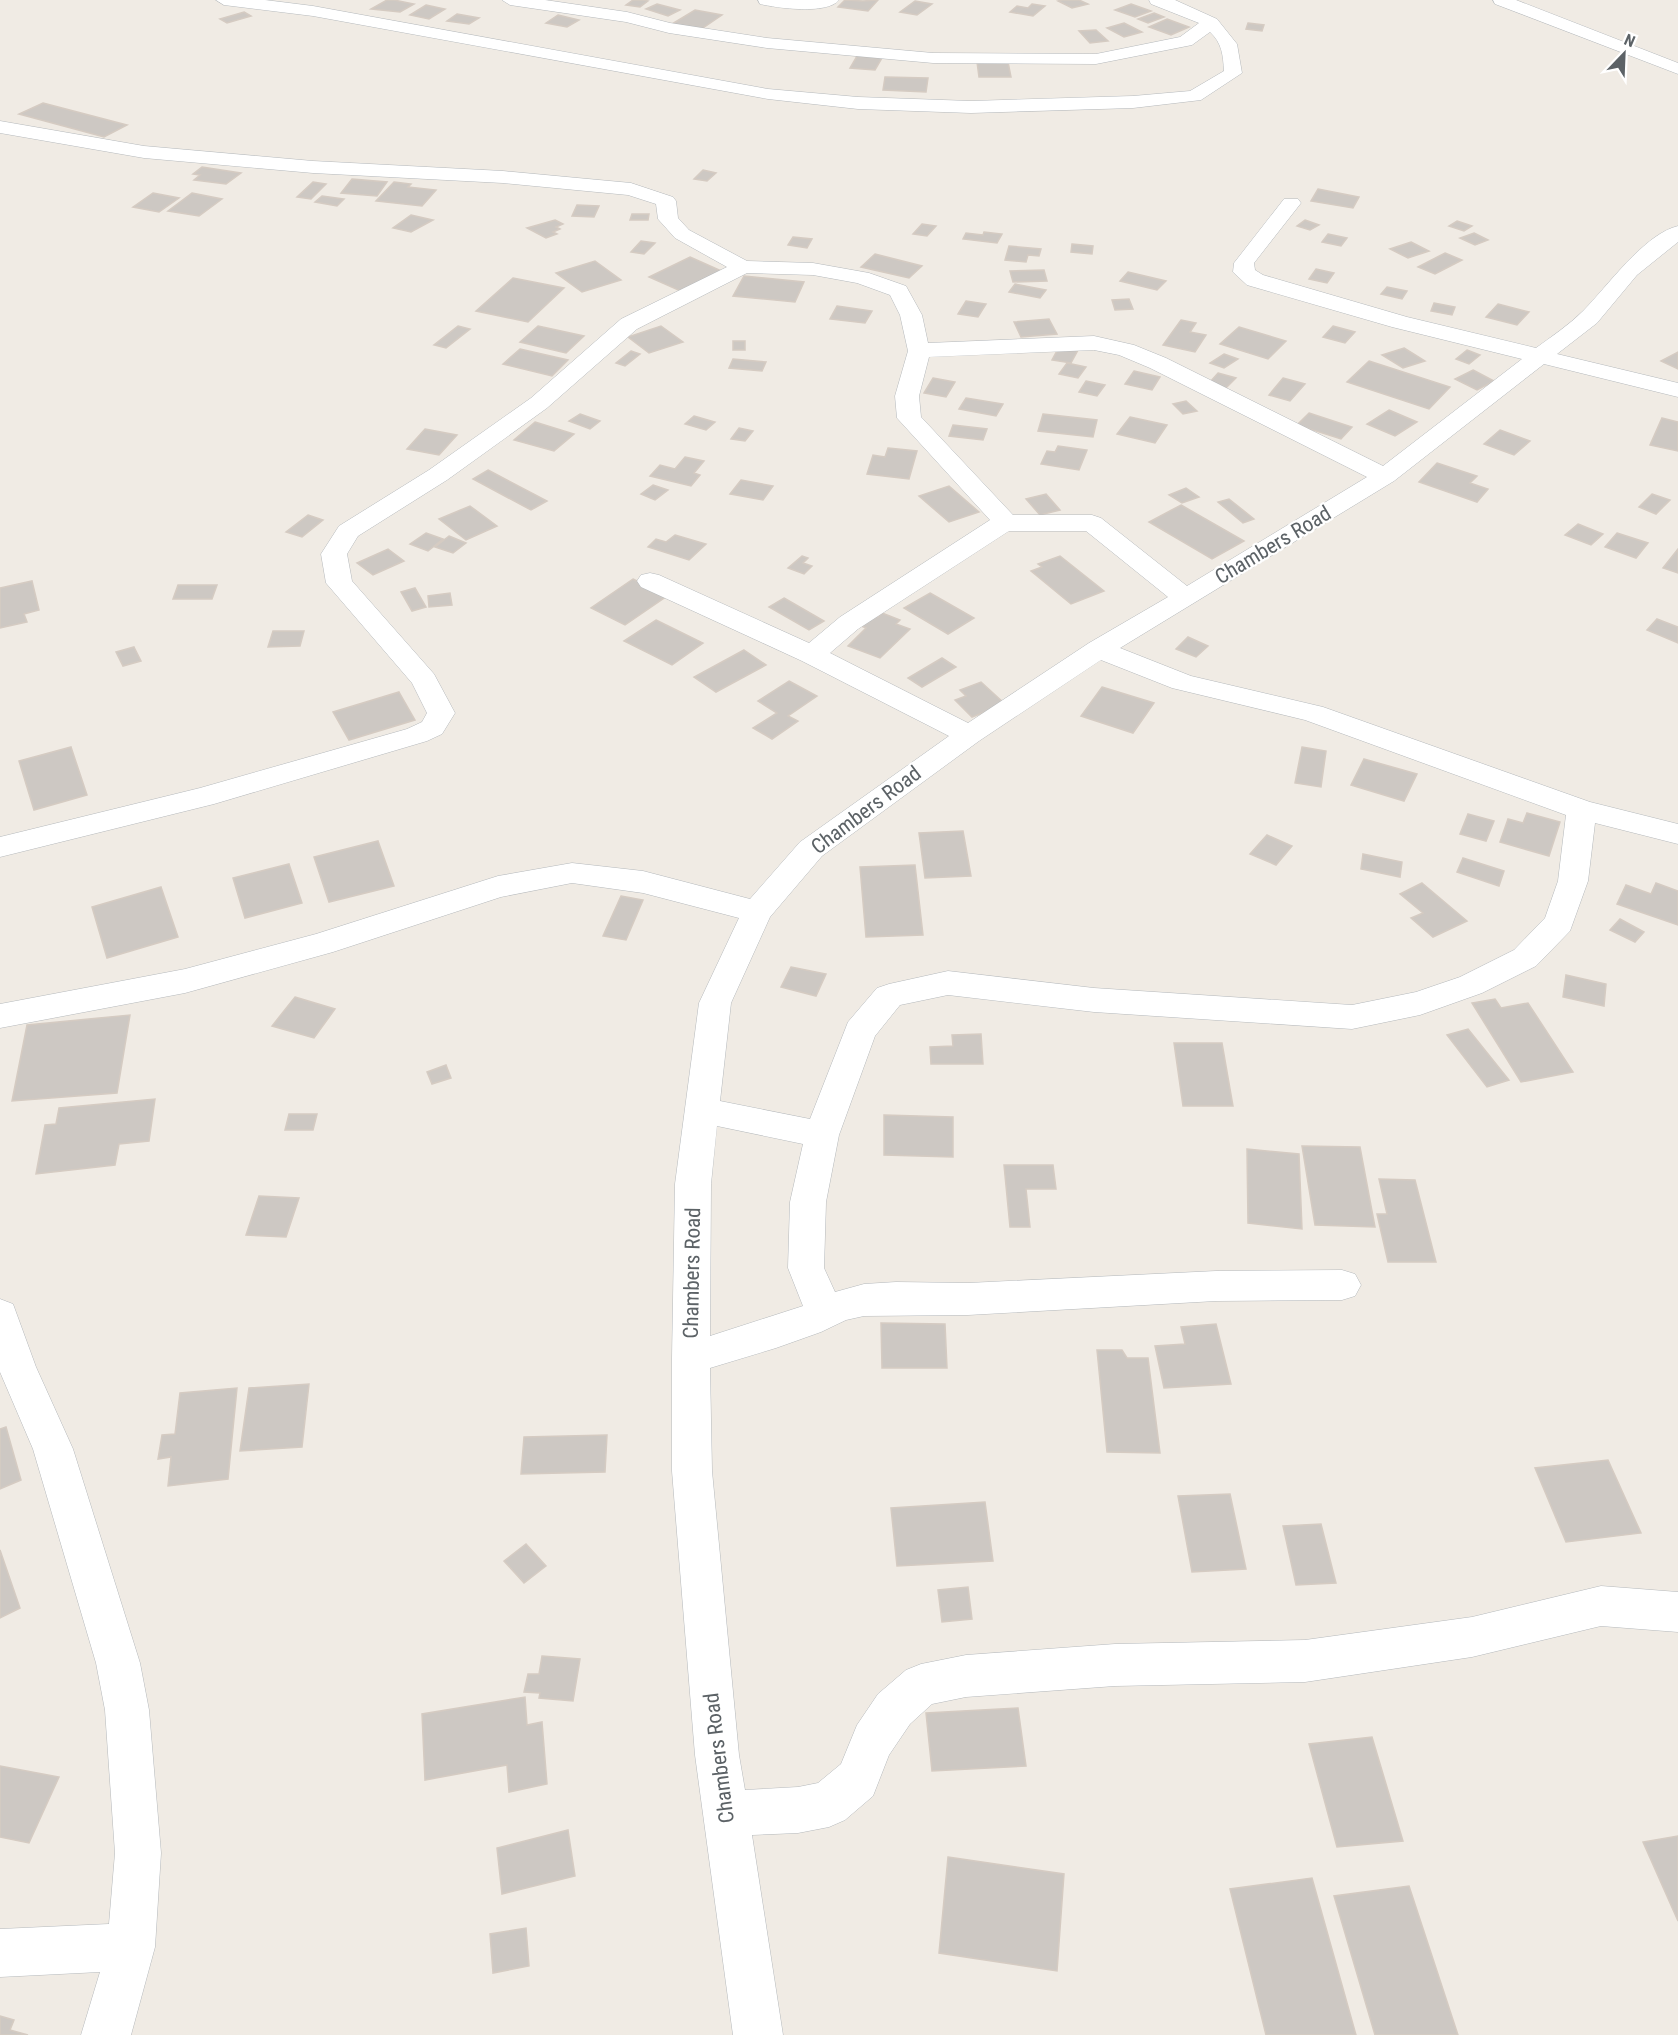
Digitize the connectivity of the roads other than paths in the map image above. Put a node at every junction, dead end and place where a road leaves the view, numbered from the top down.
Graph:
1 (224, 0) edge
2 (510, 0) edge
3 (766, 0) edge
4 (831, 0) edge
5 (1157, 0) edge
6 (1501, 0) edge
7 (1211, 23) junction
8 (1678, 69) edge
9 (0, 127) edge
10 (1291, 203) dead end
11 (1678, 232) edge
12 (743, 267) junction
13 (919, 351) junction
14 (1540, 358) junction
15 (1678, 390) edge
16 (1385, 476) junction
17 (1003, 523) junction
18 (650, 581) dead end
19 (1185, 597) junction
20 (1099, 649) junction
21 (812, 655) junction
22 (969, 735) junction
23 (1582, 810) junction
24 (1678, 834) edge
25 (0, 847) edge
26 (757, 912) junction
27 (0, 1016) edge
28 (702, 1110) junction
29 (822, 1135) junction
30 (1342, 1285) dead end
31 (825, 1313) junction
32 (0, 1315) edge
33 (691, 1358) junction
34 (1678, 1612) edge
35 (726, 1814) junction
36 (131, 1947) junction
37 (0, 1953) edge
38 (106, 2035) edge
39 (758, 2035) edge

1 - 7 street
2 - 7 street
3 - 4 street
5 - 7 street
6 - 8 street
9 - 12 street
10 - 14 street
11 - 14 street, Chambers Road
12 - 13 street
12 - 25 street
13 - 16 street
13 - 17 street
14 - 15 street
14 - 16 street, Chambers Road
16 - 19 street, Chambers Road
17 - 19 street
17 - 21 street
18 - 21 street
19 - 20 street, Chambers Road
20 - 22 street, Chambers Road
20 - 23 street
21 - 22 street
22 - 26 street, Chambers Road
23 - 24 street
23 - 29 street
26 - 27 street
26 - 28 street, Chambers Road
28 - 29 street
28 - 33 street, Chambers Road
29 - 31 street
30 - 31 street
31 - 33 street
32 - 36 street
33 - 35 street, Chambers Road
34 - 35 street
35 - 39 street, Chambers Road
36 - 37 street
36 - 38 street

